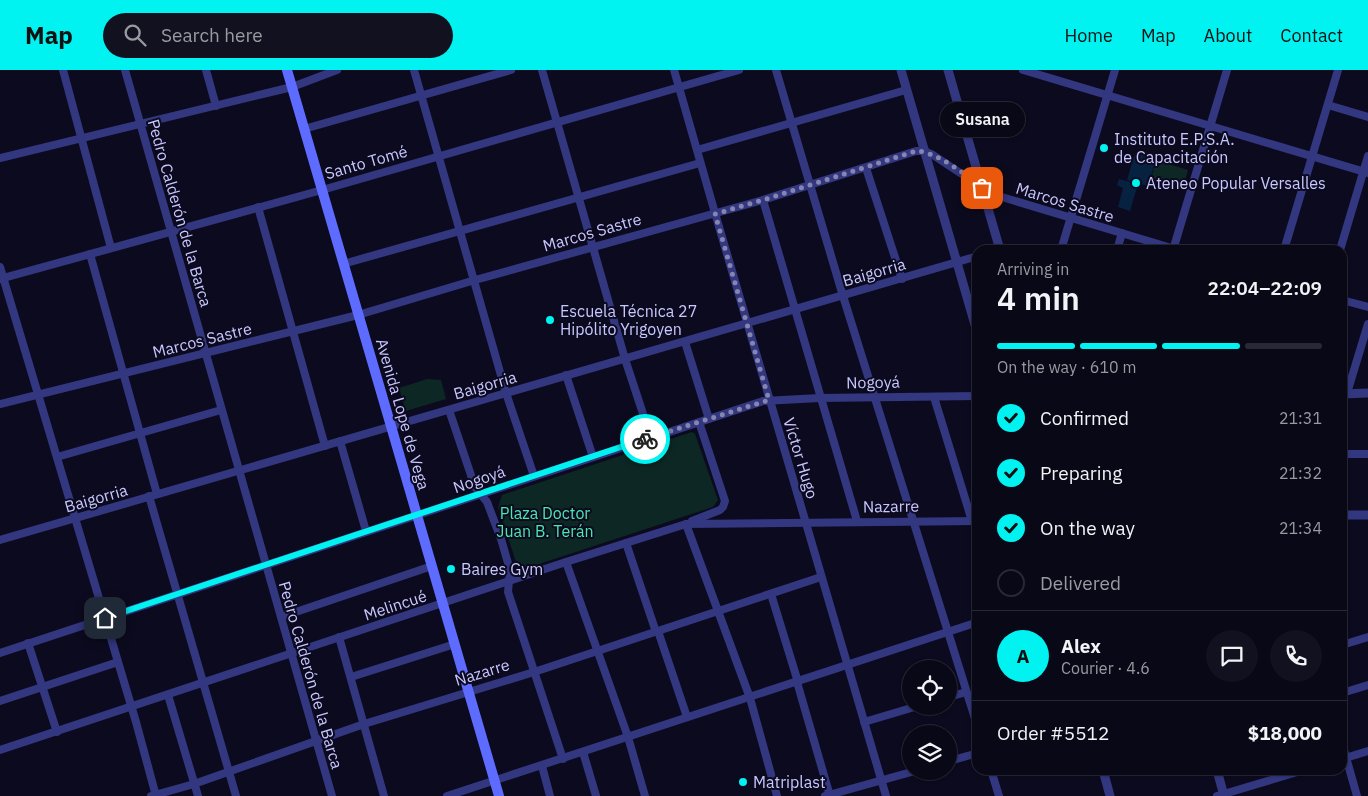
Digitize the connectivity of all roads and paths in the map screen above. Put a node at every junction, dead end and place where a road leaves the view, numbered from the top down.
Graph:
1 (63, 70) edge
2 (125, 70) edge
3 (206, 70) edge
4 (287, 70) edge
5 (337, 70) edge
6 (414, 70) edge
7 (510, 70) edge
8 (542, 70) edge
9 (674, 70) edge
10 (739, 70) edge
11 (776, 70) edge
12 (901, 70) edge
13 (948, 70) edge
14 (1023, 70) edge
15 (1115, 70) edge
16 (1227, 70) edge
17 (1338, 70) edge
18 (292, 87) junction
19 (679, 87) junction
20 (906, 90) junction
21 (421, 96) junction
22 (1107, 96) junction
23 (1328, 105) junction
24 (216, 106) junction
25 (1368, 117) edge
26 (556, 122) junction
27 (791, 123) junction
28 (141, 125) junction
29 (1210, 127) junction
30 (304, 129) junction
31 (82, 139) junction
32 (697, 150) junction
33 (924, 151) junction
34 (438, 156) junction
35 (1368, 156) edge
36 (1312, 157) junction
37 (0, 158) edge
38 (700, 163) junction
39 (866, 168) junction
40 (1366, 173) edge
41 (809, 186) junction
42 (982, 188) junction
43 (322, 190) junction
44 (578, 198) junction
45 (763, 200) junction
46 (258, 207) junction
47 (715, 214) junction
48 (1071, 218) junction
49 (171, 231) junction
50 (460, 231) junction
51 (1122, 233) junction
52 (998, 245) edge
53 (1063, 245) edge
54 (1118, 245) edge
55 (1159, 245) edge
56 (1176, 245) edge
57 (1286, 245) edge
58 (1342, 245) edge
59 (592, 247) junction
60 (112, 248) junction
61 (90, 254) junction
62 (972, 258) edge
63 (956, 262) junction
64 (343, 264) junction
65 (0, 267) edge
66 (2, 278) edge
67 (902, 279) junction
68 (475, 280) junction
69 (843, 296) junction
70 (1347, 301) edge
71 (1368, 307) edge
72 (794, 310) junction
73 (358, 315) junction
74 (972, 315) edge
75 (747, 324) junction
76 (1368, 324) edge
77 (293, 331) junction
78 (685, 342) junction
79 (206, 353) junction
80 (625, 359) junction
81 (124, 374) junction
82 (566, 375) junction
83 (1347, 388) edge
84 (506, 393) junction
85 (1368, 393) edge
86 (38, 394) junction
87 (1347, 394) edge
88 (972, 396) edge
89 (874, 397) junction
90 (934, 397) junction
91 (820, 398) junction
92 (769, 400) junction
93 (0, 404) edge
94 (221, 410) junction
95 (449, 410) junction
96 (709, 419) junction
97 (699, 422) junction
98 (390, 426) junction
99 (140, 434) junction
100 (650, 438) junction
101 (340, 441) junction
102 (325, 446) junction
103 (1347, 454) edge
104 (1368, 454) edge
105 (592, 457) junction
106 (57, 458) junction
107 (239, 471) junction
108 (534, 476) junction
109 (481, 494) junction
110 (153, 495) junction
111 (972, 512) edge
112 (417, 515) junction
113 (1347, 515) edge
114 (1368, 515) edge
115 (75, 518) junction
116 (913, 521) junction
117 (972, 521) edge
118 (805, 522) junction
119 (857, 522) junction
120 (686, 524) junction
121 (366, 531) junction
122 (0, 540) edge
123 (626, 543) junction
124 (566, 562) junction
125 (266, 564) junction
126 (432, 566) junction
127 (821, 577) junction
128 (509, 581) junction
129 (177, 594) junction
130 (771, 594) junction
131 (443, 604) junction
132 (717, 611) junction
133 (281, 617) junction
134 (105, 618) junction
135 (972, 624) edge
136 (657, 631) junction
137 (948, 631) junction
138 (339, 637) junction
139 (1368, 637) edge
140 (1347, 643) edge
141 (28, 644) junction
142 (455, 644) junction
143 (598, 651) junction
144 (0, 653) edge
145 (292, 653) junction
146 (118, 662) junction
147 (848, 665) junction
148 (534, 672) junction
149 (350, 677) junction
150 (798, 682) junction
151 (204, 683) junction
152 (1368, 685) edge
153 (43, 686) junction
154 (1347, 691) edge
155 (469, 692) junction
156 (966, 692) junction
157 (168, 695) junction
158 (957, 695) edge
159 (750, 698) junction
160 (0, 701) edge
161 (131, 708) junction
162 (972, 710) edge
163 (902, 711) edge
164 (687, 718) junction
165 (864, 722) junction
166 (364, 724) junction
167 (57, 732) junction
168 (628, 737) junction
169 (316, 741) junction
170 (0, 750) edge
171 (1368, 751) edge
172 (583, 752) junction
173 (972, 755) edge
174 (1347, 757) edge
175 (563, 759) junction
176 (957, 760) edge
177 (1347, 764) edge
178 (542, 766) junction
179 (228, 771) junction
180 (902, 775) edge
181 (993, 775) edge
182 (1104, 775) edge
183 (1217, 775) edge
184 (1288, 775) edge
185 (494, 780) junction
186 (882, 781) junction
187 (194, 784) junction
188 (154, 795) edge
189 (1222, 795) edge
190 (198, 796) edge
191 (236, 796) edge
192 (332, 796) edge
193 (384, 796) edge
194 (447, 796) edge
195 (499, 796) edge
196 (550, 796) edge
197 (596, 796) edge
198 (645, 796) edge
199 (777, 796) edge
200 (828, 796) edge
201 (886, 796) edge
202 (999, 796) edge
203 (1110, 796) edge
204 (1357, 796) edge

1 - 31 street
2 - 28 street, Pedro Calderón de la Barca
3 - 24 street
4 - 18 main road, Avenida Lope de Vega
5 - 18 street
6 - 21 street
7 - 21 street
8 - 26 street
9 - 19 street, Víctor Hugo
10 - 19 street, Santo Tomé
11 - 27 street
12 - 20 street
13 - 42 street
14 - 22 street
15 - 22 street
16 - 29 street
17 - 23 street
18 - 24 street
18 - 30 main road, Avenida Lope de Vega
19 - 26 street, Santo Tomé
19 - 32 street, Víctor Hugo
20 - 27 street
20 - 33 street
21 - 30 street
21 - 34 street
22 - 29 street
22 - 48 street
23 - 25 street
23 - 36 street
24 - 28 street
26 - 34 street, Santo Tomé
26 - 44 street
27 - 32 street
27 - 41 street
28 - 31 street
28 - 49 street, Pedro Calderón de la Barca
29 - 36 street
29 - 56 street
30 - 43 main road, Avenida Lope de Vega
31 - 37 street
31 - 60 street
32 - 38 street, Víctor Hugo
33 - 39 street, Marcos Sastre
33 - 42 street, Marcos Sastre
33 - 63 street
34 - 43 street, Santo Tomé
34 - 50 street
35 - 40 street
36 - 40 street
36 - 57 street
38 - 44 street
38 - 47 street, Víctor Hugo
39 - 41 street, Marcos Sastre
39 - 67 street
40 - 58 street
41 - 45 street, Marcos Sastre
41 - 69 street
42 - 48 street, Marcos Sastre
42 - 52 street
43 - 46 street, Santo Tomé
43 - 64 main road, Avenida Lope de Vega
44 - 50 street
44 - 59 street
45 - 47 street, Marcos Sastre
45 - 72 street
46 - 49 street, Santo Tomé
46 - 77 street
47 - 59 street, Marcos Sastre
47 - 75 street, Víctor Hugo
48 - 51 street, Marcos Sastre
48 - 53 street
49 - 60 street, Santo Tomé
49 - 79 street, Pedro Calderón de la Barca
50 - 64 street
50 - 68 street
51 - 54 street
51 - 55 street, Marcos Sastre
59 - 68 street, Marcos Sastre
59 - 80 street
60 - 61 street, Santo Tomé
61 - 66 street, Santo Tomé
61 - 81 street
62 - 63 street, Baigorria
63 - 67 street, Baigorria
63 - 74 street
64 - 73 main road, Avenida Lope de Vega
65 - 66 street
66 - 86 street
67 - 69 street, Baigorria
68 - 73 street, Marcos Sastre
68 - 84 street
69 - 72 street, Baigorria
69 - 89 street
70 - 71 street
72 - 75 street, Baigorria
72 - 91 street
73 - 77 street, Marcos Sastre
73 - 98 main road, Avenida Lope de Vega
75 - 78 street, Baigorria
75 - 92 street, Víctor Hugo
76 - 83 street
77 - 79 street, Marcos Sastre
77 - 102 street
78 - 80 street, Baigorria
78 - 96 street
79 - 81 street, Marcos Sastre
79 - 94 street, Pedro Calderón de la Barca
80 - 82 street, Baigorria
80 - 100 street
81 - 86 street, Marcos Sastre
81 - 99 street
82 - 84 street, Baigorria
82 - 105 street
84 - 95 street, Baigorria
84 - 108 street
85 - 87 street
86 - 93 street, Marcos Sastre
86 - 106 street
88 - 90 street, Nogoyá
89 - 90 street, Nogoyá
89 - 91 street, Nogoyá
89 - 116 street
90 - 111 street
91 - 92 street, Nogoyá
91 - 119 street
92 - 96 street, Nogoyá
92 - 118 street, Víctor Hugo
94 - 99 street
94 - 107 street, Pedro Calderón de la Barca
95 - 98 street, Baigorria
95 - 109 street
96 - 97 street, Nogoyá
97 - 100 street, Nogoyá
97 - 120 street
98 - 101 street, Baigorria
98 - 112 main road, Avenida Lope de Vega
99 - 106 street
99 - 110 street
100 - 105 street, Nogoyá
101 - 102 street, Baigorria
101 - 121 street
102 - 107 street, Baigorria
103 - 104 street
105 - 108 street, Nogoyá
106 - 115 street
107 - 110 street, Baigorria
107 - 125 street, Pedro Calderón de la Barca
108 - 109 street, Nogoyá
109 - 112 street, Nogoyá
109 - 128 street
110 - 115 street, Baigorria
110 - 129 street
112 - 121 street, Nogoyá
112 - 126 main road, Avenida Lope de Vega
113 - 114 street
115 - 122 street, Baigorria
115 - 134 street
116 - 117 street, Nazarre
116 - 119 street, Nazarre
116 - 137 street
118 - 119 street, Nazarre
118 - 120 street, Melincué
118 - 127 street, Víctor Hugo
120 - 123 street, Melincué
120 - 132 street
121 - 125 street, Nogoyá
123 - 124 street, Melincué
123 - 136 street
124 - 128 street, Melincué
124 - 143 street
125 - 129 street, Nogoyá
125 - 133 street, Pedro Calderón de la Barca
126 - 131 main road, Avenida Lope de Vega
126 - 133 street
127 - 130 street, Nazarre
127 - 147 street, Víctor Hugo
128 - 131 street, Melincué
128 - 148 street
129 - 134 street, Nogoyá
129 - 151 street
130 - 132 street, Nazarre
130 - 150 street
131 - 138 street, Melincué
131 - 142 main road, Avenida Lope de Vega
132 - 136 street, Nazarre
132 - 159 street
133 - 145 street, Pedro Calderón de la Barca
134 - 141 street, Nogoyá
134 - 146 street
135 - 137 street
136 - 143 street, Nazarre
136 - 164 street
137 - 147 street
137 - 156 street
138 - 145 street, Melincué
138 - 149 street
139 - 140 street
141 - 144 street, Nogoyá
141 - 153 street
142 - 149 street
142 - 155 main road, Avenida Lope de Vega
143 - 148 street, Nazarre
143 - 168 street
145 - 151 street, Melincué
145 - 169 street, Pedro Calderón de la Barca
146 - 153 street
146 - 161 street
147 - 150 street
147 - 165 street, Víctor Hugo
148 - 155 street, Nazarre
148 - 175 street
149 - 166 street
150 - 159 street
150 - 200 street
151 - 157 street, Melincué
151 - 179 street
152 - 154 street
153 - 160 street
153 - 167 street
155 - 166 street, Nazarre
155 - 185 main road, Avenida Lope de Vega
156 - 158 street
156 - 162 street
157 - 161 street, Melincué
157 - 187 street
159 - 164 street
159 - 199 street
161 - 167 street, Melincué
161 - 188 street
163 - 165 street
164 - 168 street
165 - 186 street, Víctor Hugo
166 - 169 street, Nazarre
166 - 193 street
167 - 170 street, Melincué
168 - 172 street
168 - 198 street
169 - 179 street, Nazarre
169 - 192 street, Pedro Calderón de la Barca
171 - 174 street
172 - 175 street
172 - 197 street
173 - 176 street
175 - 178 street
177 - 204 street
178 - 185 street
178 - 196 street
179 - 187 street, Nazarre
179 - 191 street
180 - 186 street
181 - 202 street
182 - 203 street
183 - 189 street
184 - 189 street
185 - 194 street
185 - 195 main road, Avenida Lope de Vega
186 - 200 street
186 - 201 street, Víctor Hugo
187 - 188 street, Nazarre
187 - 190 street

